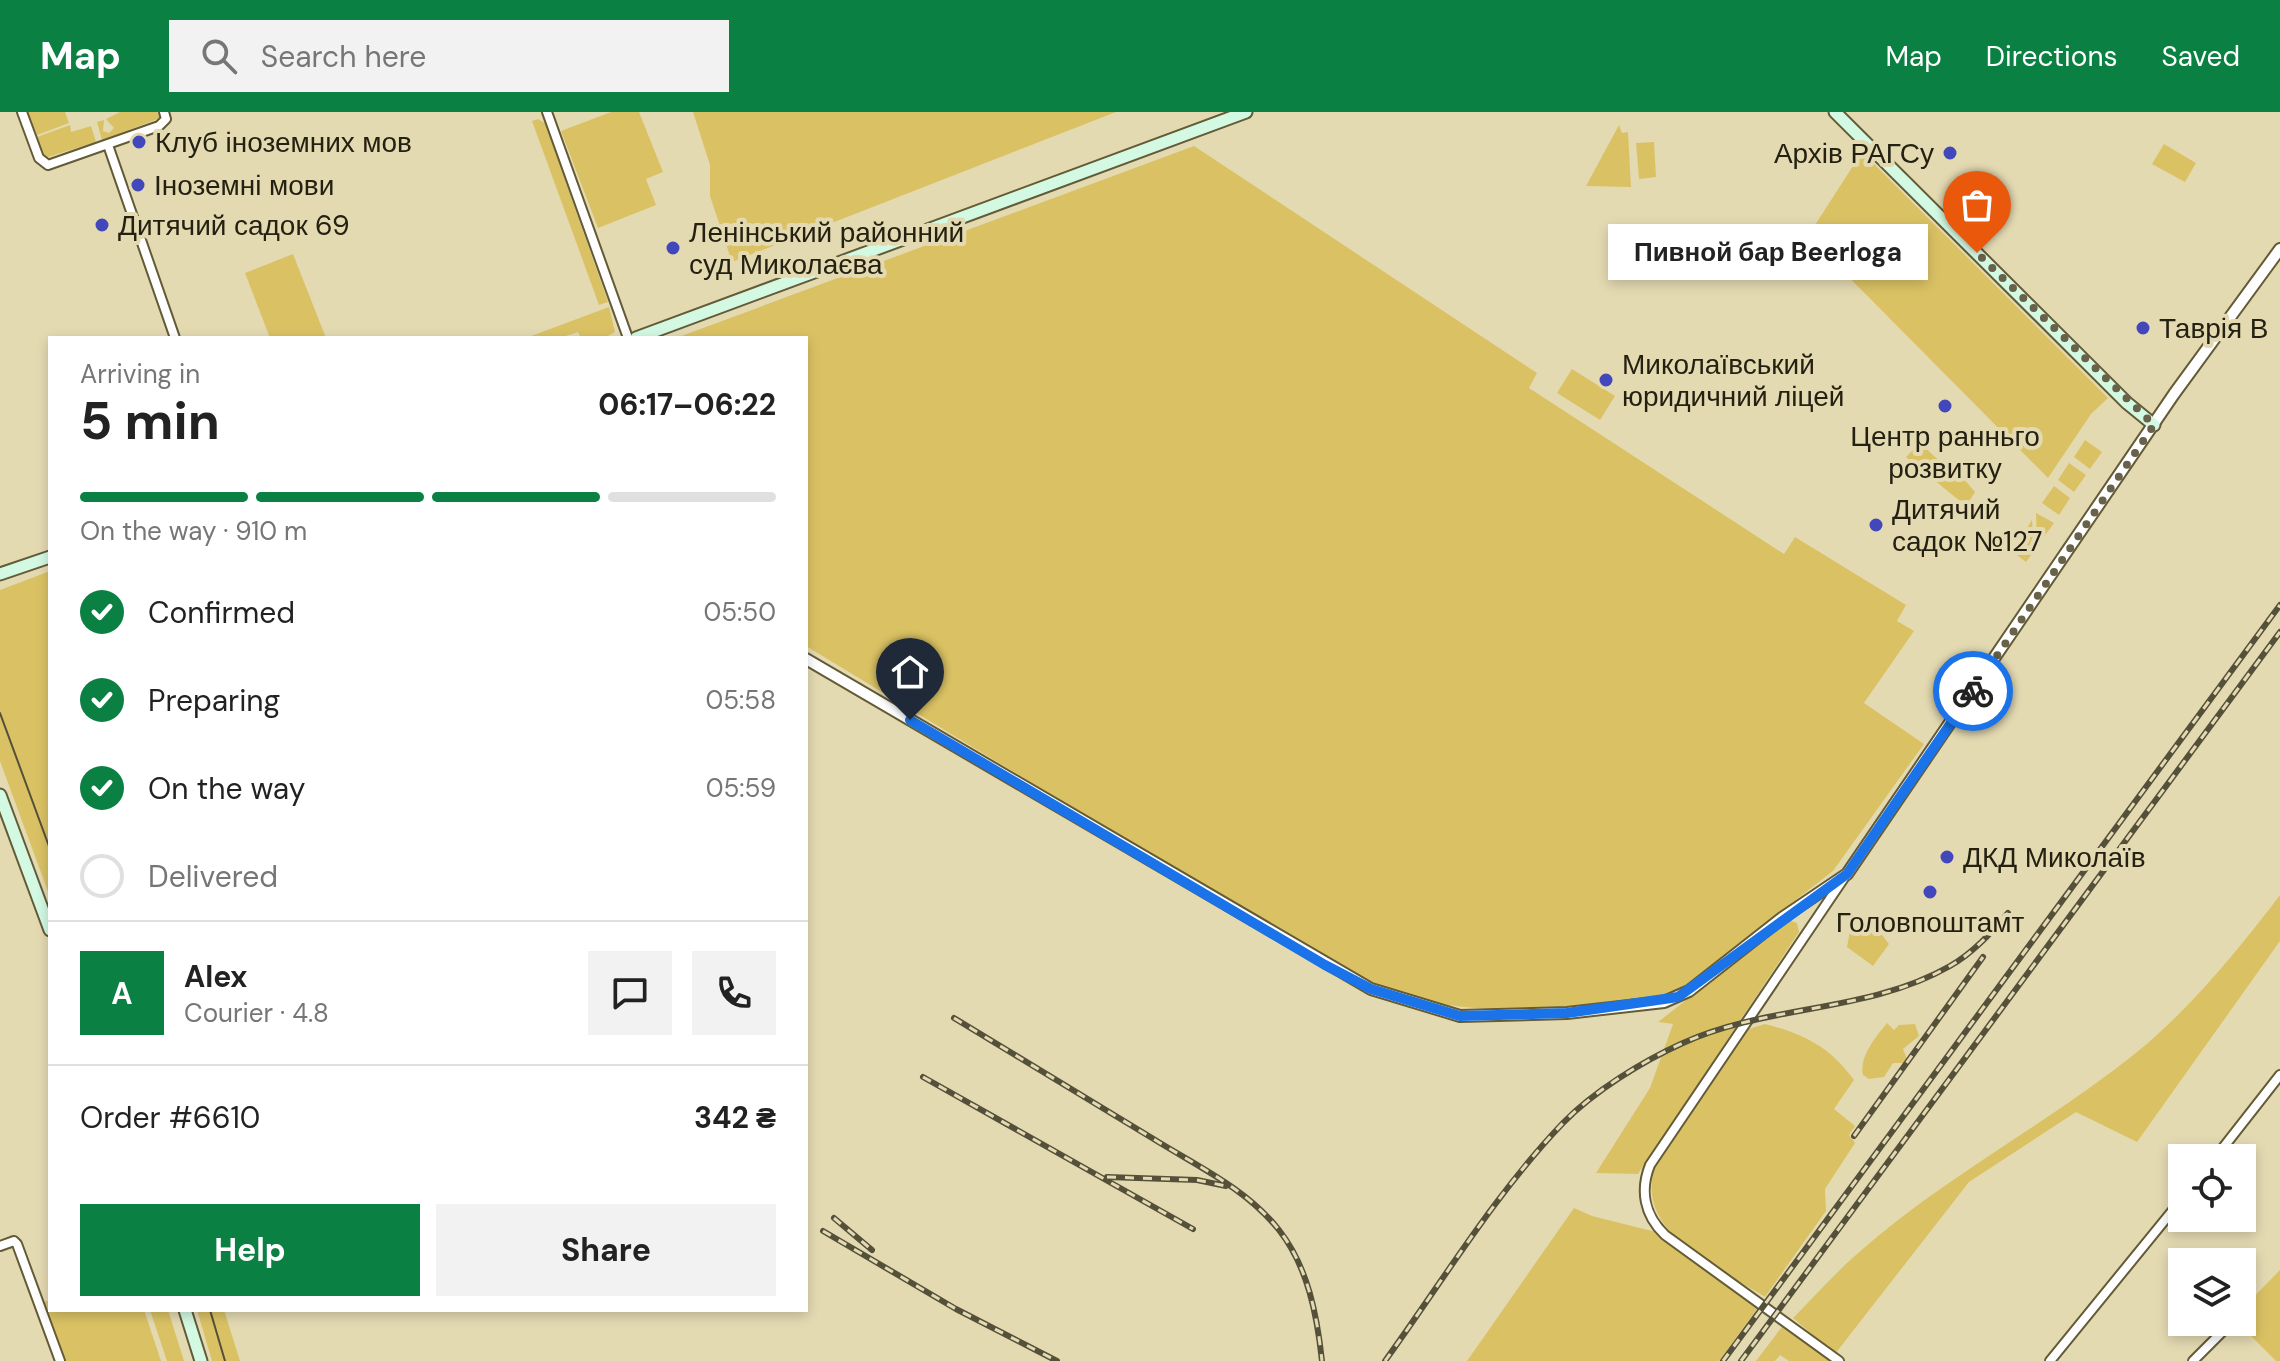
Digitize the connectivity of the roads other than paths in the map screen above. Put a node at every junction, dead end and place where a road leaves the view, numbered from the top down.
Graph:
1 (22, 112) edge
2 (164, 112) edge
3 (547, 112) edge
4 (1246, 112) edge
5 (1835, 112) edge
6 (108, 145) junction
7 (2280, 249) edge
8 (174, 336) edge
9 (627, 336) edge
10 (641, 336) edge
11 (2154, 425) junction
12 (48, 558) edge
13 (0, 574) edge
14 (808, 660) edge
15 (0, 795) edge
16 (1847, 874) junction
17 (48, 925) edge
18 (2280, 1075) edge
19 (2226, 1144) edge
20 (2168, 1216) edge
21 (0, 1246) edge
22 (186, 1312) edge
23 (2218, 1336) edge
24 (60, 1361) edge
25 (201, 1361) edge
26 (1839, 1361) edge
27 (2050, 1361) edge
28 (2193, 1361) edge

1 - 6 street
2 - 6 street
3 - 9 street
4 - 10 main road
5 - 11 main road
6 - 8 street
7 - 11 street
11 - 16 street
12 - 13 main road
14 - 16 street
15 - 17 main road
16 - 26 street
18 - 19 street
20 - 27 street
21 - 24 street
22 - 25 main road
23 - 28 street

